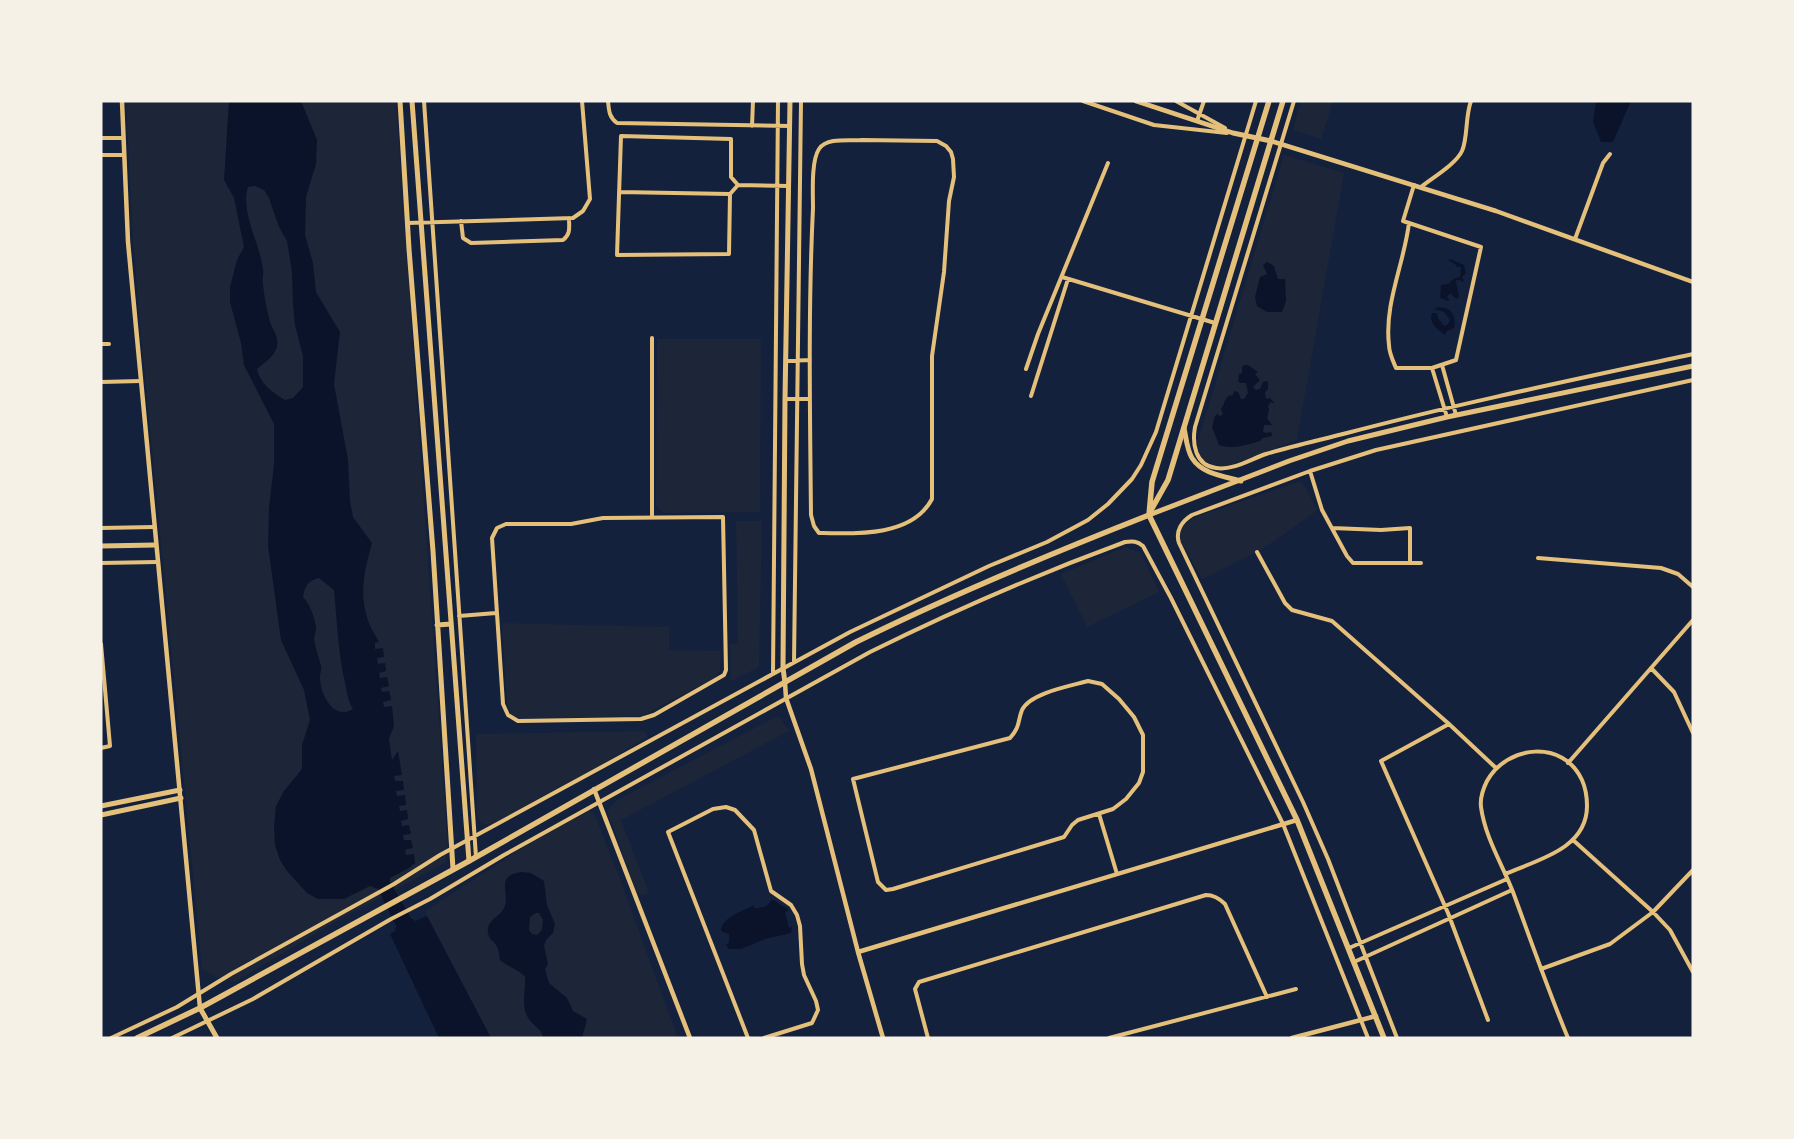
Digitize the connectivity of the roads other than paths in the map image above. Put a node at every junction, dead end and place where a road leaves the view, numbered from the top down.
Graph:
1 (122, 101) edge
2 (400, 101) edge
3 (412, 101) edge
4 (424, 101) edge
5 (582, 101) edge
6 (608, 101) edge
7 (753, 101) edge
8 (778, 101) edge
9 (790, 101) edge
10 (801, 101) edge
11 (1084, 101) edge
12 (1136, 101) edge
13 (1176, 101) edge
14 (1204, 101) edge
15 (1256, 101) edge
16 (1269, 101) edge
17 (1283, 101) edge
18 (1294, 101) edge
19 (1471, 101) edge
20 (1197, 121) junction
21 (752, 126) junction
22 (778, 126) junction
23 (790, 126) junction
24 (1233, 133) junction
25 (1246, 136) junction
26 (101, 138) edge
27 (123, 138) junction
28 (1257, 138) junction
29 (1271, 141) junction
30 (1282, 143) junction
31 (1610, 154) dead end
32 (101, 155) edge
33 (124, 155) junction
34 (1108, 163) dead end
35 (738, 185) junction
36 (1414, 185) junction
37 (777, 186) junction
38 (788, 186) junction
39 (1421, 187) junction
40 (618, 192) junction
41 (730, 194) junction
42 (569, 218) junction
43 (461, 221) junction
44 (420, 222) junction
45 (432, 222) junction
46 (407, 223) junction
47 (1409, 223) junction
48 (1575, 239) junction
49 (1062, 277) junction
50 (1068, 279) junction
51 (1693, 282) edge
52 (1191, 316) junction
53 (1202, 320) junction
54 (1215, 324) junction
55 (652, 338) dead end
56 (101, 344) edge
57 (109, 344) dead end
58 (1693, 354) edge
59 (786, 360) junction
60 (798, 360) junction
61 (810, 360) junction
62 (1442, 365) junction
63 (1693, 366) edge
64 (1432, 368) junction
65 (1026, 369) dead end
66 (1693, 380) edge
67 (141, 381) junction
68 (101, 382) edge
69 (1031, 396) dead end
70 (785, 399) junction
71 (797, 399) junction
72 (810, 399) junction
73 (1454, 406) junction
74 (1444, 408) junction
75 (435, 415) junction
76 (1456, 415) junction
77 (422, 416) junction
78 (1447, 417) junction
79 (1183, 427) junction
80 (1310, 471) junction
81 (1241, 481) junction
82 (1149, 515) junction
83 (652, 517) junction
84 (154, 527) junction
85 (101, 528) edge
86 (1332, 528) junction
87 (101, 546) edge
88 (155, 546) junction
89 (1257, 552) dead end
90 (1538, 558) dead end
91 (157, 562) junction
92 (101, 563) edge
93 (1410, 563) junction
94 (1421, 563) dead end
95 (1693, 587) edge
96 (496, 612) junction
97 (459, 616) junction
98 (1693, 620) edge
99 (451, 624) junction
100 (437, 625) junction
101 (101, 644) edge
102 (794, 662) junction
103 (783, 668) junction
104 (1651, 668) junction
105 (772, 674) junction
106 (785, 683) junction
107 (786, 698) junction
108 (1449, 724) junction
109 (1693, 733) edge
110 (101, 748) edge
111 (1568, 763) junction
112 (1496, 768) junction
113 (594, 789) junction
114 (180, 790) junction
115 (181, 798) junction
116 (599, 802) junction
117 (101, 806) edge
118 (1100, 814) junction
119 (101, 815) edge
120 (1297, 820) junction
121 (1283, 824) junction
122 (475, 836) junction
123 (468, 839) junction
124 (1573, 840) junction
125 (452, 848) junction
126 (476, 857) junction
127 (469, 861) junction
128 (453, 869) junction
129 (1693, 870) edge
130 (1117, 874) junction
131 (1505, 874) junction
132 (1507, 879) junction
133 (1512, 890) junction
134 (1445, 906) junction
135 (1653, 912) junction
136 (1450, 919) junction
137 (1361, 943) junction
138 (1349, 948) junction
139 (858, 952) junction
140 (1366, 957) junction
141 (1354, 962) junction
142 (1541, 969) junction
143 (1693, 972) edge
144 (1296, 989) dead end
145 (198, 994) junction
146 (1267, 997) junction
147 (200, 1008) junction
148 (1376, 1016) junction
149 (1362, 1020) junction
150 (1488, 1020) dead end
151 (1115, 1037) edge
152 (111, 1038) edge
153 (137, 1038) edge
154 (172, 1038) edge
155 (217, 1038) edge
156 (690, 1038) edge
157 (748, 1038) edge
158 (764, 1038) edge
159 (883, 1038) edge
160 (928, 1038) edge
161 (1110, 1038) edge
162 (1292, 1038) edge
163 (1368, 1038) edge
164 (1384, 1038) edge
165 (1397, 1038) edge
166 (1568, 1038) edge

1 - 27 street
2 - 46 main road
3 - 44 main road
4 - 45 street
5 - 42 street
6 - 21 street
7 - 21 street
8 - 22 street
9 - 23 main road
10 - 60 street
11 - 24 street
12 - 20 main road
13 - 24 street
14 - 20 street
15 - 25 street
16 - 28 main road
17 - 29 main road
18 - 30 street
19 - 39 street
20 - 24 main road
21 - 22 street
22 - 23 street
22 - 37 street
23 - 38 main road
24 - 25 main road
25 - 28 main road
25 - 52 street
26 - 27 street
27 - 33 street
28 - 29 main road
28 - 53 main road
29 - 30 street
29 - 54 main road
30 - 36 street
30 - 74 street
31 - 48 street
32 - 33 street
33 - 67 street
34 - 49 street
35 - 37 street
35 - 40 street
35 - 41 street
36 - 39 street
36 - 47 street
37 - 38 street
37 - 105 street
38 - 59 main road
39 - 48 street
40 - 41 street
40 - 41 street
42 - 43 street
42 - 43 street
43 - 45 street
44 - 45 street
44 - 46 street
44 - 75 main road
45 - 97 street
46 - 77 main road
47 - 62 street
47 - 64 street
48 - 51 street
49 - 50 street
49 - 65 street
50 - 52 street
50 - 69 street
52 - 53 street
52 - 102 street
53 - 54 street
53 - 82 main road
54 - 79 main road
55 - 83 street
56 - 57 street
58 - 73 street
59 - 60 street
59 - 70 main road
60 - 61 street
60 - 71 street
61 - 72 street
61 - 72 street
62 - 64 street
62 - 73 street
63 - 76 main road
64 - 74 street
66 - 80 street
67 - 68 street
67 - 84 street
70 - 71 street
70 - 103 main road
71 - 72 street
71 - 102 street
73 - 74 street
73 - 76 street
74 - 78 street
75 - 77 main road
75 - 99 main road
76 - 78 main road
77 - 100 main road
78 - 81 main road
79 - 81 main road
79 - 82 main road
80 - 86 street
80 - 137 street
81 - 82 main road
82 - 106 main road
82 - 120 main road
83 - 96 street
83 - 96 street
84 - 85 street
84 - 88 street
86 - 93 street
86 - 93 street
87 - 88 main road
88 - 91 street
89 - 108 street
90 - 95 street
91 - 92 street
91 - 114 street
93 - 94 street
96 - 97 street
97 - 122 street
98 - 104 street
99 - 100 main road
99 - 123 main road
100 - 125 main road
101 - 110 street
102 - 103 street
103 - 105 street
103 - 106 main road
104 - 109 street
104 - 111 street
105 - 122 street
106 - 107 street
106 - 113 main road
107 - 116 street
107 - 121 street
107 - 139 street
108 - 112 street
108 - 134 street
111 - 112 street
111 - 124 street
112 - 131 street
113 - 116 street
113 - 126 main road
114 - 115 street
114 - 117 main road
115 - 119 main road
115 - 145 street
116 - 154 street
116 - 156 street
118 - 118 street
118 - 130 street
120 - 121 street
120 - 138 main road
121 - 130 street
121 - 149 street
122 - 123 street
122 - 126 street
123 - 125 street
123 - 127 main road
124 - 131 street
124 - 135 street
125 - 128 main road
125 - 145 street
126 - 127 main road
127 - 128 main road
128 - 147 main road
129 - 135 street
130 - 139 street
131 - 132 street
132 - 133 street
132 - 134 street
133 - 136 street
133 - 142 street
134 - 136 street
134 - 137 street
135 - 142 street
135 - 143 street
136 - 140 street
136 - 150 street
137 - 138 street
137 - 140 street
138 - 141 main road
139 - 159 street
140 - 141 street
140 - 165 street
141 - 148 main road
142 - 166 street
144 - 146 street
145 - 147 street
145 - 152 street
146 - 151 street
146 - 160 street
147 - 153 main road
147 - 155 main road
148 - 149 street
148 - 164 main road
149 - 162 street
149 - 163 street
151 - 161 street
157 - 158 street

